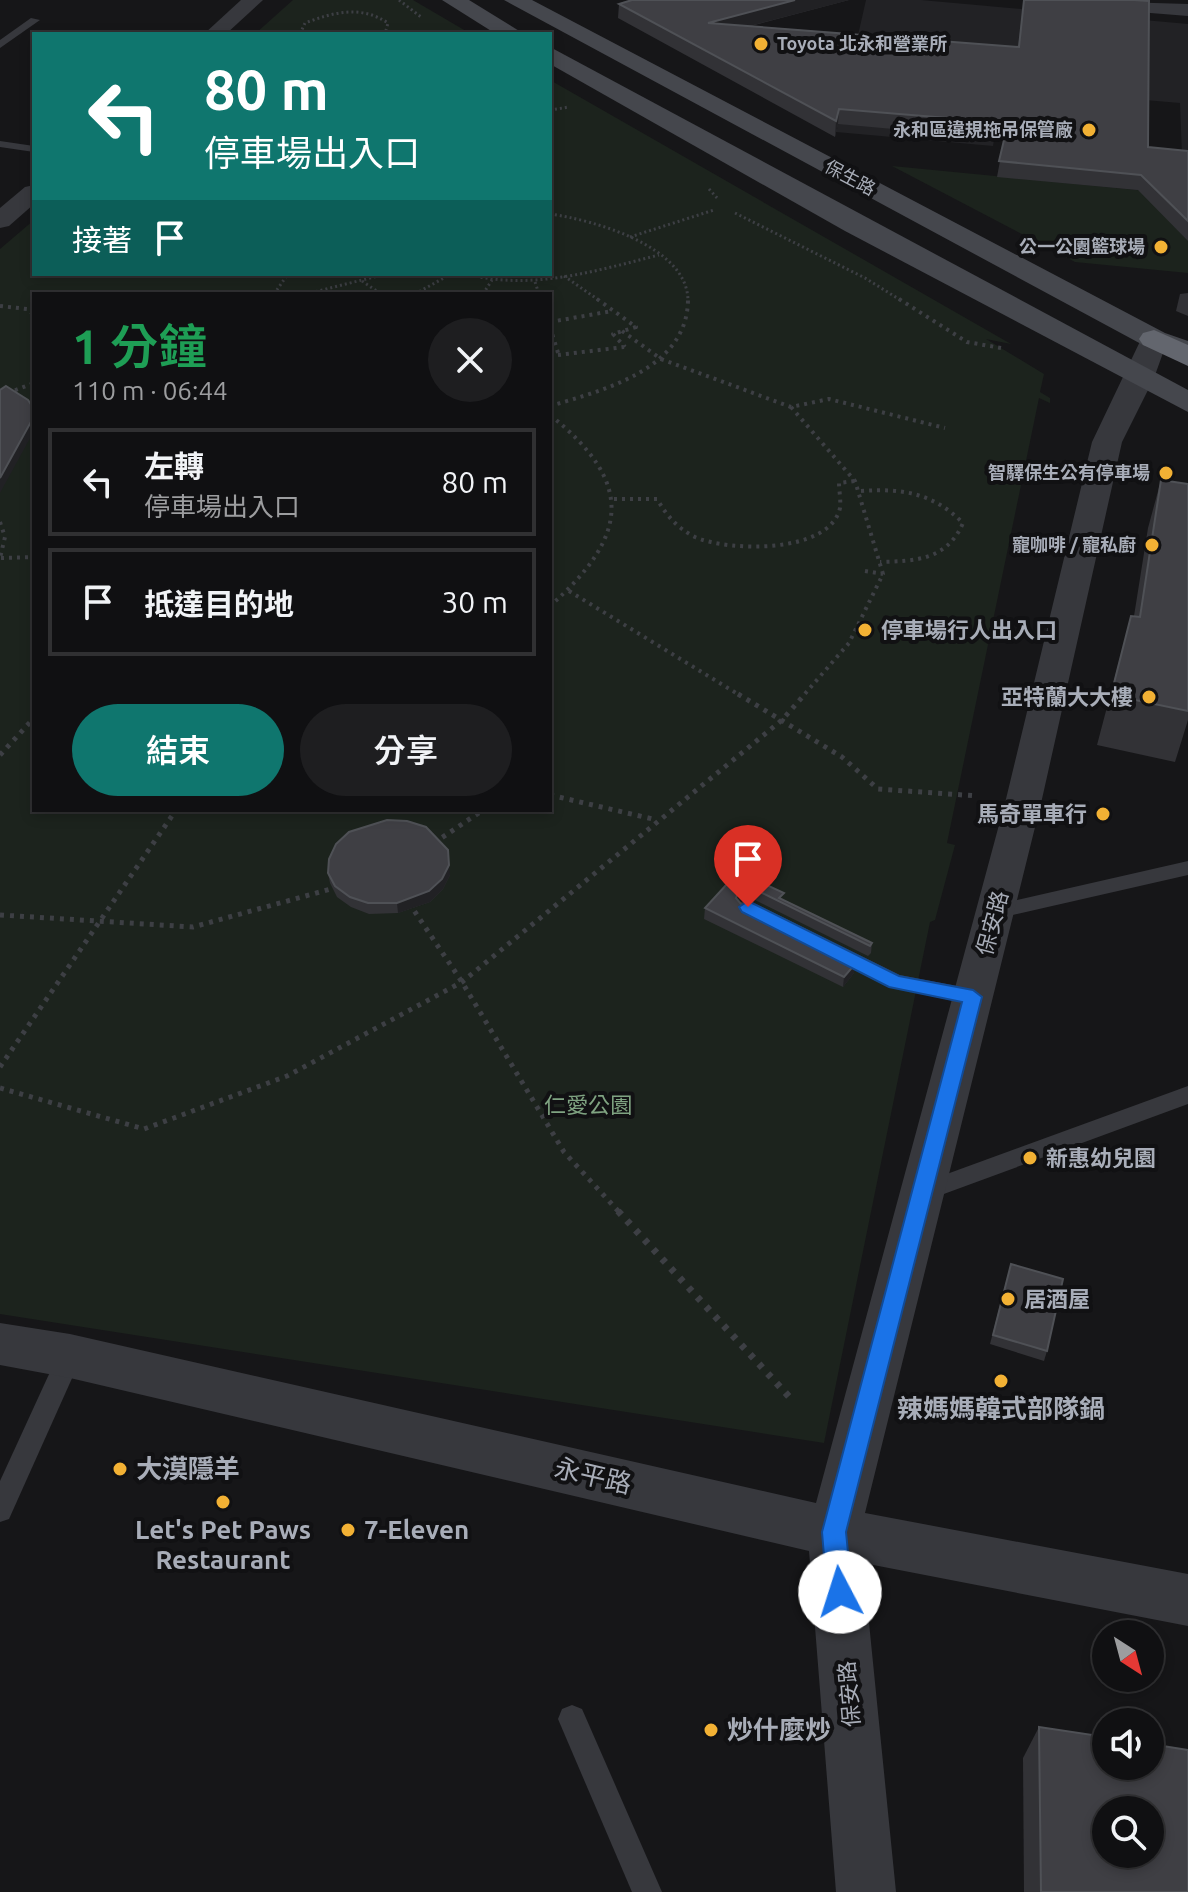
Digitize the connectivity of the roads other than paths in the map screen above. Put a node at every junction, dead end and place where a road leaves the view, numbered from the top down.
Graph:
1 (253, 0) edge
2 (453, 0) edge
3 (515, 0) edge
4 (1063, 0) edge
5 (1188, 10) edge
6 (35, 20) dead end
7 (216, 32) edge
8 (509, 32) edge
9 (0, 45) edge
10 (552, 55) edge
11 (0, 144) edge
12 (32, 149) edge
13 (30, 199) edge
14 (0, 221) edge
15 (1177, 349) edge
16 (1140, 378) junction
17 (1188, 403) edge
18 (1188, 868) edge
19 (748, 907) edge
20 (995, 912) junction
21 (973, 997) junction
22 (1188, 1095) edge
23 (921, 1193) junction
24 (0, 1344) edge
25 (70, 1356) junction
26 (0, 1510) edge
27 (834, 1532) junction
28 (1188, 1600) edge
29 (572, 1719) dead end
30 (647, 1892) edge
31 (866, 1892) edge

1 - 7 street
2 - 8 street
3 - 15 street, 保生路
4 - 5 street
6 - 9 lane
10 - 16 street, 保生路
11 - 12 lane
13 - 14 street
15 - 16 street, 保安路
16 - 17 street, 保生路
16 - 20 street, 保安路
18 - 20 lane
19 - 21 lane
20 - 21 street, 保安路
21 - 23 street, 保安路
22 - 23 lane
23 - 27 street, 保安路
24 - 25 street, 永平路
25 - 26 lane
25 - 27 street, 永平路
27 - 28 street, 永平路
27 - 31 street, 保安路
29 - 30 lane

